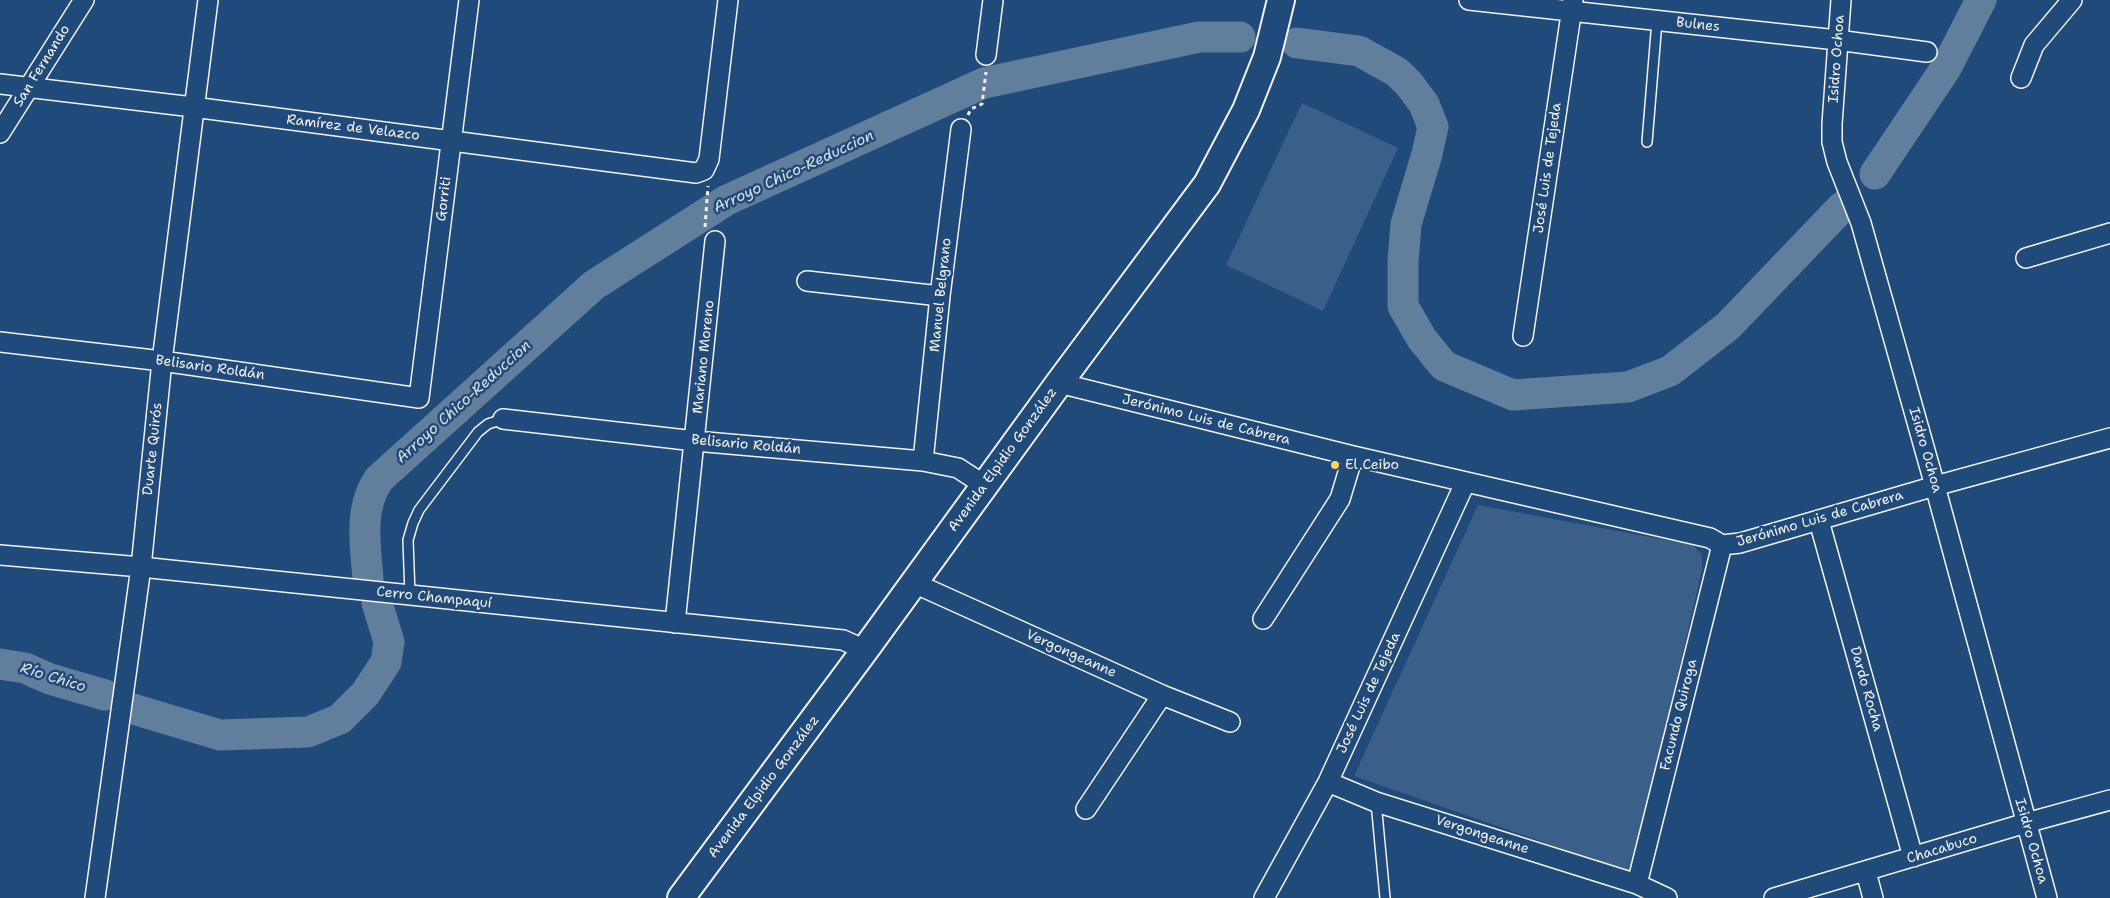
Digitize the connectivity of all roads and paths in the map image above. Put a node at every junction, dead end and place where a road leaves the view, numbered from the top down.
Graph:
1 (84, 0) edge
2 (208, 0) edge
3 (469, 0) edge
4 (728, 0) edge
5 (993, 0) edge
6 (1280, 0) edge
7 (1469, 0) edge
8 (1841, 0) edge
9 (2072, 0) edge
10 (1572, 6) edge
11 (1657, 21) junction
12 (1837, 40) junction
13 (1927, 52) dead end
14 (986, 63) joint
15 (2020, 78) dead end
16 (0, 84) edge
17 (29, 88) junction
18 (194, 107) junction
19 (970, 109) dead end
20 (961, 129) dead end
21 (0, 133) edge
22 (451, 141) junction
23 (1647, 142) dead end
24 (706, 175) junction
25 (2110, 233) edge
26 (710, 234) joint
27 (2026, 258) dead end
28 (807, 281) dead end
29 (940, 296) junction
30 (1523, 336) dead end
31 (0, 342) edge
32 (162, 361) junction
33 (1058, 383) junction
34 (419, 398) joint
35 (503, 419) joint
36 (2110, 438) edge
37 (696, 441) junction
38 (1353, 456) junction
39 (923, 461) junction
40 (1465, 483) junction
41 (984, 485) junction
42 (1935, 486) junction
43 (1819, 521) junction
44 (1722, 546) junction
45 (0, 555) edge
46 (141, 567) junction
47 (914, 583) junction
48 (410, 595) junction
49 (1263, 619) dead end
50 (675, 623) junction
51 (865, 650) junction
52 (1162, 695) junction
53 (1230, 722) dead end
54 (1328, 782) junction
55 (2110, 800) edge
56 (1376, 802) junction
57 (1086, 809) dead end
58 (2026, 823) junction
59 (1913, 857) junction
60 (1866, 872) junction
61 (1637, 884) junction
62 (96, 898) edge
63 (681, 898) edge
64 (1264, 898) edge
65 (1385, 898) edge
66 (1667, 898) edge
67 (1774, 898) edge
68 (1873, 898) edge
69 (2047, 898) edge

1 - 17 street, San Fernando
2 - 18 street, Duarte Quirós
3 - 22 street, Gorriti
4 - 24 street
5 - 14 street
6 - 33 main road, Avenida Elpidio González
7 - 10 street, Bulnes
8 - 12 street, Isidro Ochoa
9 - 15 street
10 - 11 street, Bulnes
10 - 30 street, José Luis de Tejeda
11 - 12 street, Bulnes
11 - 23 lane
12 - 13 street, Bulnes
12 - 42 street, Isidro Ochoa
14 - 19 path
16 - 17 street, Ramírez de Velazco
17 - 18 street, Ramírez de Velazco
17 - 21 street, San Fernando
18 - 22 street, Ramírez de Velazco
18 - 32 street, Duarte Quirós
20 - 29 street, Manuel Belgrano
22 - 24 street, Ramírez de Velazco
22 - 34 street, Gorriti
24 - 26 path
25 - 27 street
26 - 37 street, Mariano Moreno
28 - 29 street
29 - 39 street, Manuel Belgrano
31 - 32 street, Belisario Roldán
32 - 34 street, Belisario Roldán
32 - 46 street, Duarte Quirós
33 - 38 street, Jerónimo Luis de Cabrera
33 - 41 main road, Avenida Elpidio González
35 - 37 street, Belisario Roldán
35 - 48 lane
36 - 42 street, Jerónimo Luis de Cabrera
37 - 39 street, Belisario Roldán
37 - 50 street, Mariano Moreno
38 - 40 street, Jerónimo Luis de Cabrera
38 - 49 street
39 - 41 street, Belisario Roldán
40 - 44 street, Jerónimo Luis de Cabrera
40 - 54 street, José Luis de Tejeda
41 - 47 main road, Avenida Elpidio González
42 - 43 street, Jerónimo Luis de Cabrera
42 - 58 street, Isidro Ochoa
43 - 44 street, Jerónimo Luis de Cabrera
43 - 59 street, Dardo Rocha
44 - 61 street, Facundo Quiroga
45 - 46 street, Cerro Champaquí
46 - 48 street, Cerro Champaquí
46 - 62 street, Duarte Quirós
47 - 51 main road, Avenida Elpidio González
47 - 52 street, Vergongeanne
48 - 50 street, Cerro Champaquí
50 - 51 street, Cerro Champaquí
51 - 63 main road, Avenida Elpidio González
52 - 53 street, Vergongeanne
52 - 57 street
54 - 56 street, Vergongeanne
54 - 64 street, José Luis de Tejeda
55 - 58 street, Chacabuco
56 - 61 street, Vergongeanne
56 - 65 lane
58 - 59 street, Chacabuco
58 - 69 street, Isidro Ochoa
59 - 60 street, Chacabuco
60 - 67 street, Chacabuco
60 - 68 street
61 - 66 street, Vergongeanne

